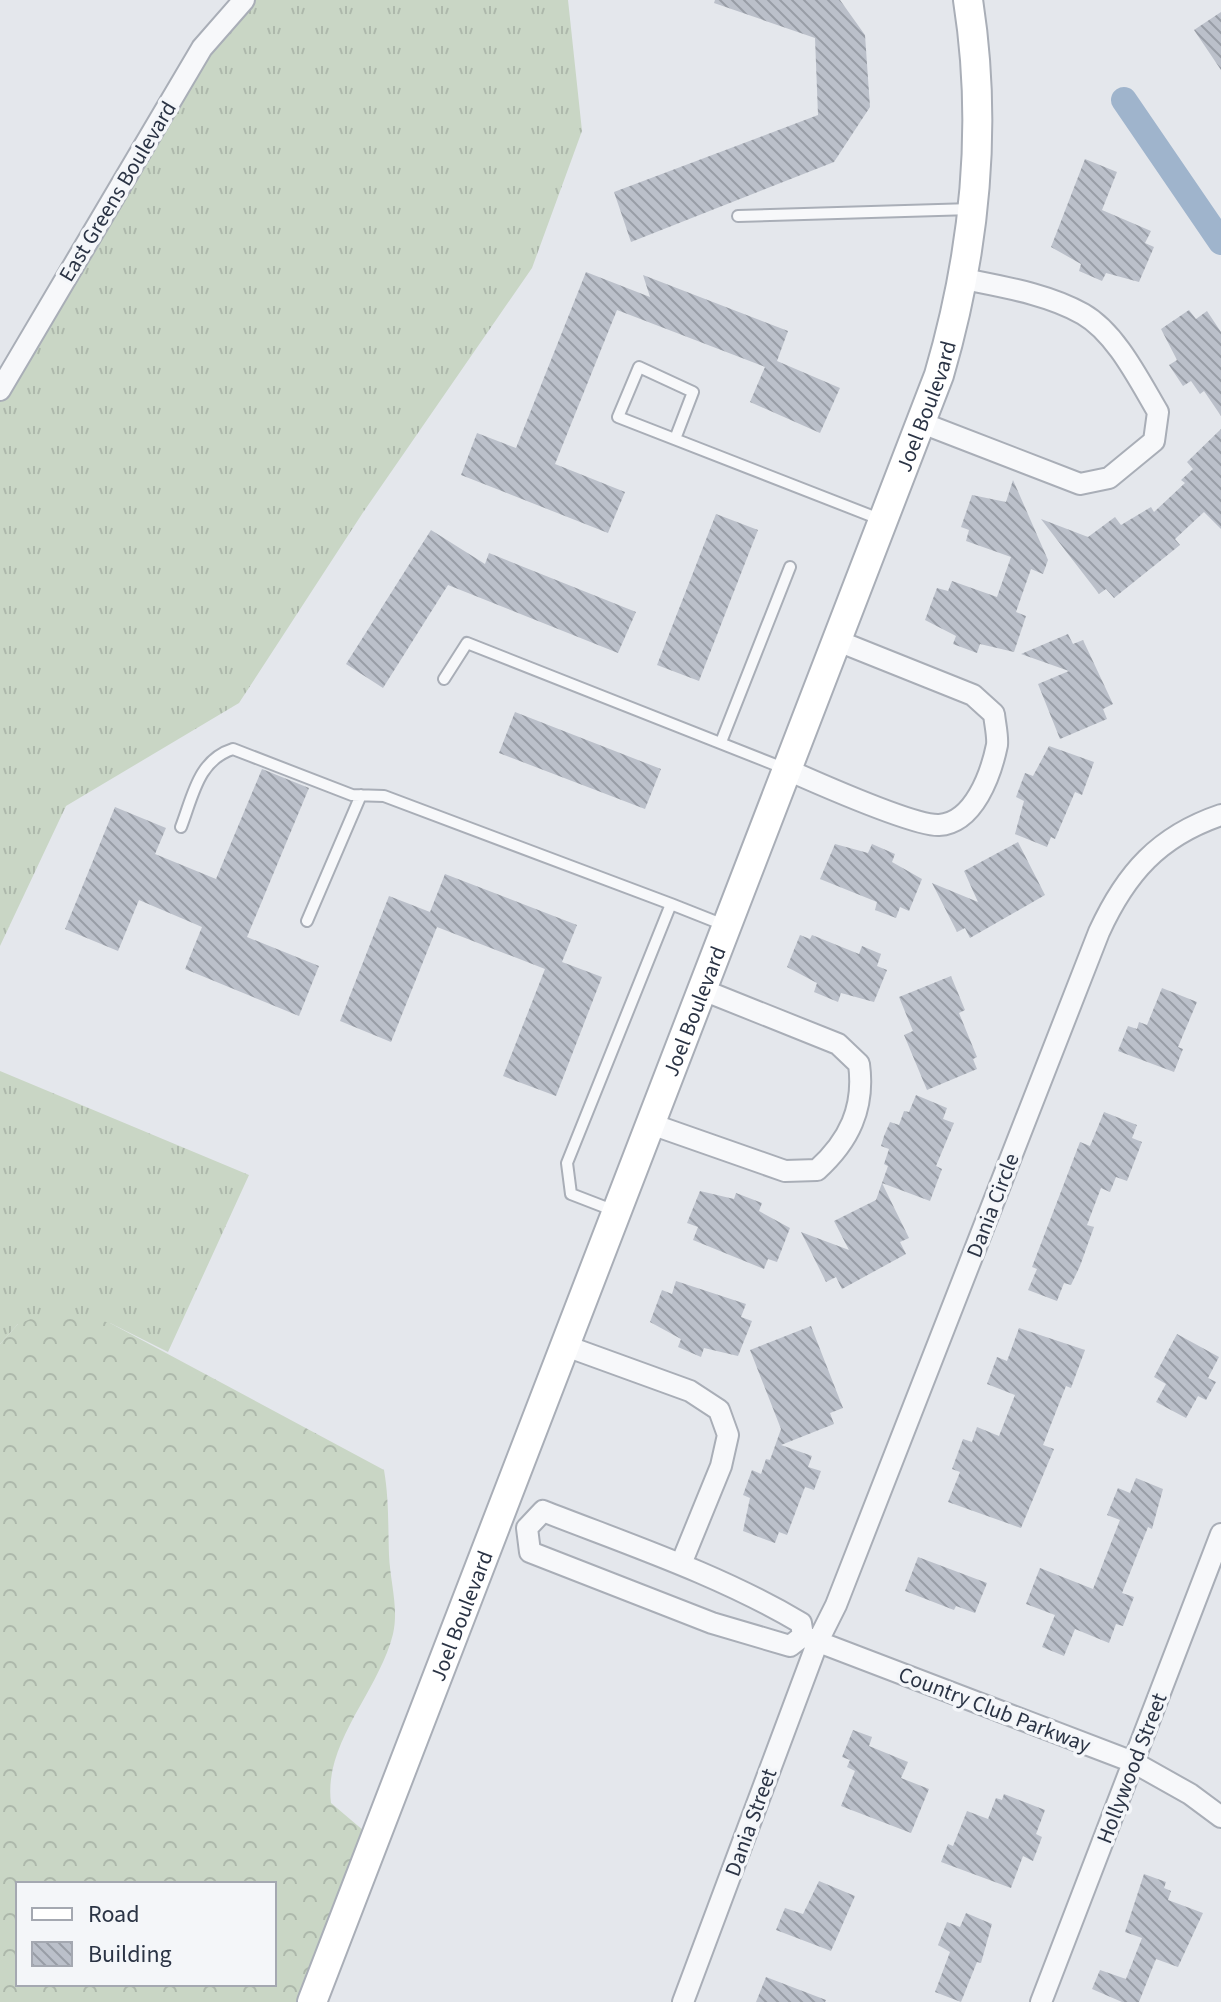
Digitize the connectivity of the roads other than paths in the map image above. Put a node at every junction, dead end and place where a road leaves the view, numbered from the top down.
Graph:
1 (244, 0) edge
2 (968, 0) edge
3 (974, 209) junction
4 (738, 216) dead end
5 (964, 279) junction
6 (0, 390) edge
7 (922, 423) junction
8 (675, 439) junction
9 (884, 521) junction
10 (790, 567) dead end
11 (838, 641) junction
12 (444, 679) dead end
13 (721, 742) junction
14 (788, 770) junction
15 (361, 795) junction
16 (1221, 815) edge
17 (181, 827) dead end
18 (671, 904) junction
19 (307, 921) dead end
20 (728, 926) junction
21 (703, 990) junction
22 (651, 1124) junction
23 (617, 1212) junction
24 (566, 1346) junction
25 (500, 1517) junction
26 (527, 1528) junction
27 (1221, 1534) edge
28 (681, 1564) junction
29 (810, 1639) junction
30 (1133, 1762) junction
31 (1221, 1817) edge
32 (312, 2002) edge
33 (683, 2002) edge
34 (1041, 2002) edge

1 - 6 street, East Greens Boulevard
2 - 3 main road, Joel Boulevard
3 - 4 lane
3 - 5 main road, Joel Boulevard
5 - 7 main road, Joel Boulevard
5 - 7 street
7 - 9 main road, Joel Boulevard
8 - 8 lane
8 - 9 lane
9 - 11 main road, Joel Boulevard
10 - 13 lane
11 - 14 main road, Joel Boulevard
11 - 14 street
12 - 13 lane
13 - 14 lane
14 - 20 main road, Joel Boulevard
15 - 17 lane
15 - 18 lane
15 - 19 lane
16 - 29 street, Dania Circle
18 - 20 lane
18 - 23 lane
20 - 21 main road, Joel Boulevard
21 - 22 main road, Joel Boulevard
21 - 22 street
22 - 23 main road, Joel Boulevard
23 - 24 main road, Joel Boulevard
24 - 25 main road, Joel Boulevard
24 - 28 street
25 - 26 street
25 - 32 main road, Joel Boulevard
26 - 28 street, Country Club Parkway
26 - 29 street, Country Club Parkway
27 - 30 street, Hollywood Street
28 - 29 street, Country Club Parkway
29 - 30 street, Country Club Parkway
29 - 33 street, Dania Street
30 - 31 street, Country Club Parkway
30 - 34 street, Hollywood Street

